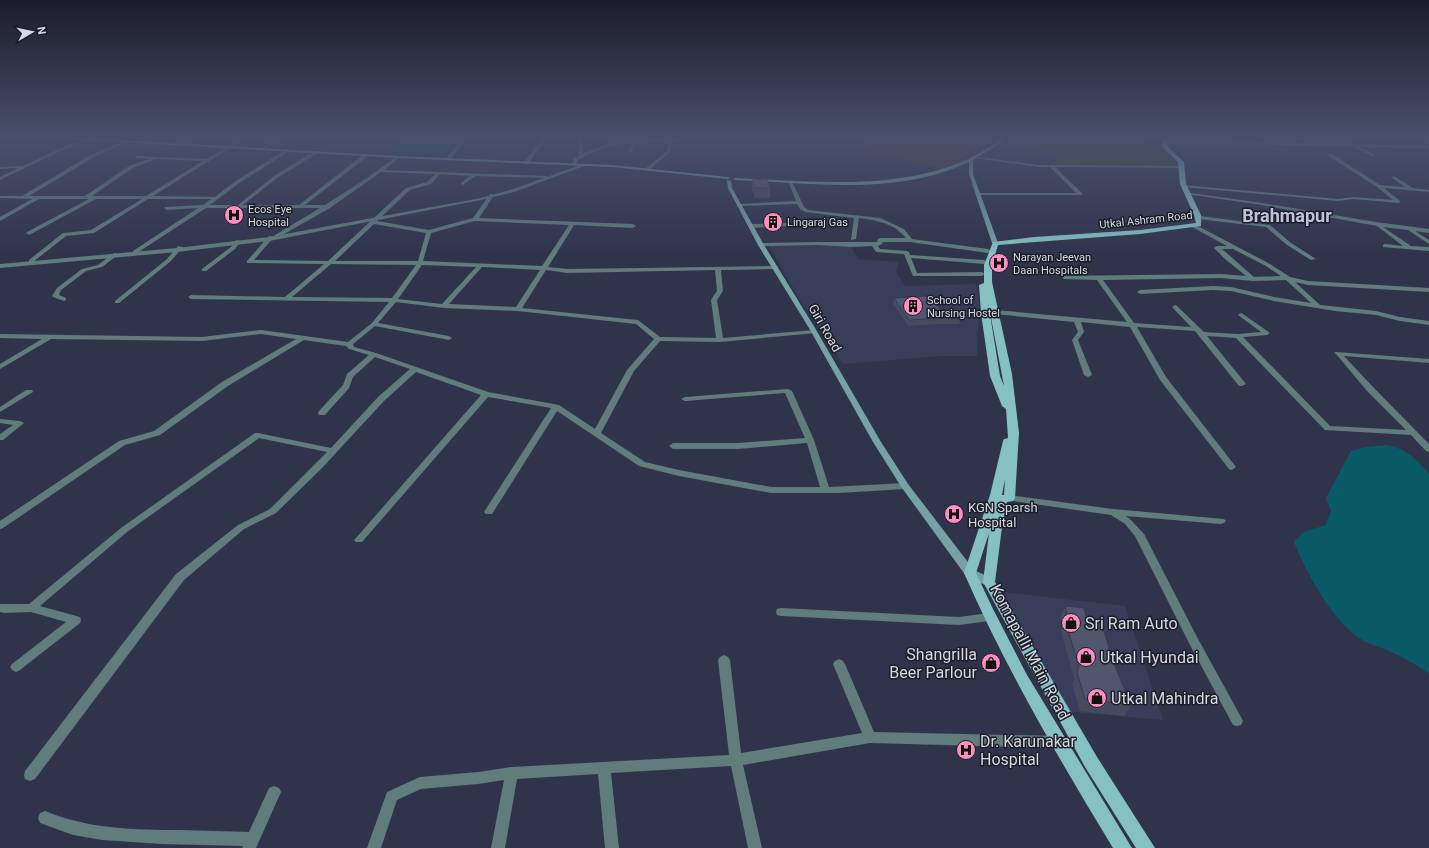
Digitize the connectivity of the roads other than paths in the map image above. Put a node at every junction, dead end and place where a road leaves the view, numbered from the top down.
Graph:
1 (59, 176) edge
2 (120, 176) edge
3 (183, 176) edge
4 (248, 176) edge
5 (277, 176) edge
6 (340, 176) edge
7 (374, 176) edge
8 (437, 176) edge
9 (473, 176) edge
10 (512, 176) edge
11 (550, 176) edge
12 (552, 176) edge
13 (702, 176) edge
14 (915, 176) edge
15 (973, 176) edge
16 (1061, 176) edge
17 (1181, 176) edge
18 (1362, 176) edge
19 (546, 177) junction
20 (1394, 177) dead end
21 (730, 179) junction
22 (790, 182) junction
23 (463, 184) dead end
24 (1183, 186) junction
25 (1379, 186) junction
26 (1412, 189) junction
27 (1429, 191) edge
28 (978, 194) junction
29 (1186, 194) junction
30 (491, 196) junction
31 (1287, 196) junction
32 (0, 197) edge
33 (22, 197) junction
34 (40, 197) junction
35 (87, 197) junction
36 (94, 197) junction
37 (146, 198) junction
38 (216, 198) junction
39 (798, 202) junction
40 (739, 204) junction
41 (203, 206) junction
42 (238, 207) junction
43 (300, 207) junction
44 (328, 207) junction
45 (167, 208) dead end
46 (1288, 208) junction
47 (857, 217) junction
48 (1200, 218) junction
49 (0, 219) edge
50 (376, 219) junction
51 (475, 220) junction
52 (574, 223) junction
53 (1376, 224) junction
54 (786, 225) dead end
55 (633, 226) dead end
56 (751, 226) junction
57 (1194, 226) junction
58 (1408, 229) junction
59 (1429, 231) edge
60 (429, 232) junction
61 (28, 234) dead end
62 (273, 237) junction
63 (853, 239) dead end
64 (910, 240) junction
65 (237, 242) junction
66 (1429, 242) edge
67 (874, 244) junction
68 (761, 245) junction
69 (1385, 246) dead end
70 (1233, 247) junction
71 (179, 248) junction
72 (993, 248) junction
73 (1411, 248) junction
74 (1429, 250) edge
75 (135, 252) junction
76 (114, 255) junction
77 (907, 256) junction
78 (1313, 259) dead end
79 (30, 261) junction
80 (330, 262) junction
81 (984, 262) junction
82 (420, 263) junction
83 (0, 265) edge
84 (480, 266) junction
85 (774, 267) junction
86 (543, 268) junction
87 (718, 268) junction
88 (204, 270) dead end
89 (982, 274) junction
90 (1064, 277) dead end
91 (1099, 278) junction
92 (1288, 278) junction
93 (1254, 279) junction
94 (1429, 290) edge
95 (1140, 292) dead end
96 (191, 297) dead end
97 (286, 298) junction
98 (64, 299) dead end
99 (394, 300) junction
100 (117, 302) dead end
101 (444, 306) junction
102 (1319, 306) junction
103 (1175, 307) dead end
104 (518, 309) junction
105 (995, 312) junction
106 (1241, 315) dead end
107 (1076, 319) junction
108 (374, 324) junction
109 (1429, 324) edge
110 (1132, 325) junction
111 (814, 332) junction
112 (1199, 332) junction
113 (0, 336) edge
114 (1238, 336) junction
115 (49, 337) junction
116 (302, 338) junction
117 (449, 338) dead end
118 (658, 339) junction
119 (720, 340) junction
120 (349, 344) junction
121 (374, 354) junction
122 (1429, 361) edge
123 (0, 367) edge
124 (415, 369) junction
125 (1088, 375) dead end
126 (1242, 384) dead end
127 (29, 392) dead end
128 (486, 394) junction
129 (685, 399) dead end
130 (556, 407) junction
131 (0, 410) edge
132 (322, 413) dead end
133 (0, 421) edge
134 (1412, 433) junction
135 (597, 434) junction
136 (0, 438) edge
137 (810, 440) junction
138 (673, 446) dead end
139 (1429, 449) edge
140 (333, 450) junction
141 (1232, 468) dead end
142 (905, 486) junction
143 (825, 490) junction
144 (1009, 498) junction
145 (489, 512) dead end
146 (1113, 512) junction
147 (1221, 521) dead end
148 (0, 526) edge
149 (359, 540) dead end
150 (970, 574) junction
151 (989, 582) junction
152 (0, 608) edge
153 (31, 608) junction
154 (781, 612) dead end
155 (989, 617) junction
156 (724, 660) dead end
157 (839, 664) dead end
158 (16, 667) dead end
159 (1238, 721) dead end
160 (870, 737) junction
161 (1058, 742) junction
162 (736, 760) junction
163 (604, 769) junction
164 (512, 773) junction
165 (30, 775) dead end
166 (274, 792) dead end
167 (45, 818) dead end
168 (251, 844) edge
169 (374, 848) edge
170 (498, 848) edge
171 (612, 848) edge
172 (755, 848) edge
173 (1123, 848) edge
174 (1146, 848) edge

1 - 33 street
2 - 35 street
3 - 37 street
4 - 38 street
5 - 42 street
6 - 43 street
7 - 44 street
8 - 50 street
9 - 23 street
10 - 19 street
11 - 19 street
12 - 30 street
13 - 21 main road
14 - 22 main road
15 - 28 main road
16 - 28 street
17 - 24 main road, Utkal Ashram Road
18 - 25 street
19 - 30 street
20 - 26 street
21 - 22 main road
21 - 40 main road, Giri Road
22 - 39 street
24 - 29 main road, Utkal Ashram Road
24 - 31 street
25 - 26 street
25 - 31 street
26 - 27 street
28 - 72 main road
29 - 46 street
29 - 48 main road, Utkal Ashram Road
30 - 50 street
30 - 51 street
31 - 46 street
32 - 33 street
33 - 34 street
34 - 35 street
34 - 49 street
35 - 36 street
36 - 37 street
36 - 61 street
37 - 38 street
37 - 79 street
38 - 41 street
39 - 40 street
39 - 47 street
40 - 56 main road, Giri Road
41 - 42 street
41 - 45 street
41 - 75 street
42 - 43 street
43 - 44 street
44 - 62 street
46 - 53 street
47 - 63 street
47 - 64 street
48 - 57 main road, Utkal Ashram Road
48 - 78 street
50 - 60 street
50 - 62 street
50 - 62 street
50 - 80 street
51 - 52 street
51 - 60 street
52 - 55 street
52 - 86 street
53 - 58 street
53 - 73 street
54 - 56 street
56 - 68 main road, Giri Road
57 - 70 street
57 - 72 main road, Utkal Ashram Road
58 - 59 street
58 - 66 street
60 - 82 street
62 - 65 street
62 - 80 street
64 - 67 street
64 - 72 street
65 - 71 street
65 - 88 street
67 - 68 street
67 - 77 street
68 - 85 main road, Giri Road
69 - 73 street
70 - 92 street
70 - 93 street
71 - 75 street
71 - 76 street
71 - 100 street
72 - 81 main road
72 - 105 main road
73 - 74 street
75 - 76 street
76 - 79 street
76 - 83 street
76 - 98 street
77 - 81 street
77 - 89 street
79 - 83 street
80 - 82 street
80 - 97 street
81 - 89 main road
82 - 84 street
82 - 99 street
84 - 86 street
84 - 101 street
85 - 87 street
85 - 111 main road, Giri Road
86 - 87 street
86 - 104 street
87 - 119 street
89 - 150 main road
90 - 91 street
91 - 93 street
91 - 110 street
92 - 93 street
92 - 94 street
92 - 102 street
95 - 102 street
96 - 97 street
97 - 99 street
99 - 101 street
99 - 108 street
101 - 104 street
102 - 109 street
103 - 112 street
104 - 118 street
105 - 107 street
105 - 144 main road
106 - 114 street
107 - 110 street
107 - 125 street
108 - 117 street
108 - 120 street
110 - 112 street
110 - 141 street
111 - 119 street
111 - 142 main road, Giri Road
112 - 114 street
112 - 126 street
113 - 115 street
114 - 134 street
115 - 116 street
115 - 123 street
116 - 120 street
116 - 148 street
118 - 119 street
118 - 135 street
120 - 121 street
121 - 124 street
121 - 132 street
122 - 134 street
124 - 128 street
124 - 140 street
127 - 131 street
128 - 130 street
128 - 149 street
129 - 137 street
130 - 135 street
130 - 145 street
133 - 136 street
134 - 139 street
135 - 143 street
137 - 138 street
137 - 143 street
140 - 153 street
140 - 165 street
142 - 143 street
142 - 150 main road, Giri Road
144 - 146 street
144 - 151 main road
146 - 147 street
146 - 159 street
150 - 151 main road
150 - 155 main road, Komapalli Main Road
151 - 174 main road
152 - 153 street
153 - 158 street
154 - 155 street
155 - 161 main road, Komapalli Main Road
156 - 162 street
157 - 160 street
160 - 161 street
160 - 162 street
161 - 173 main road, Komapalli Main Road
162 - 163 street
162 - 172 street
163 - 164 street
163 - 171 street
164 - 169 street
164 - 170 street
166 - 168 street
167 - 168 street

